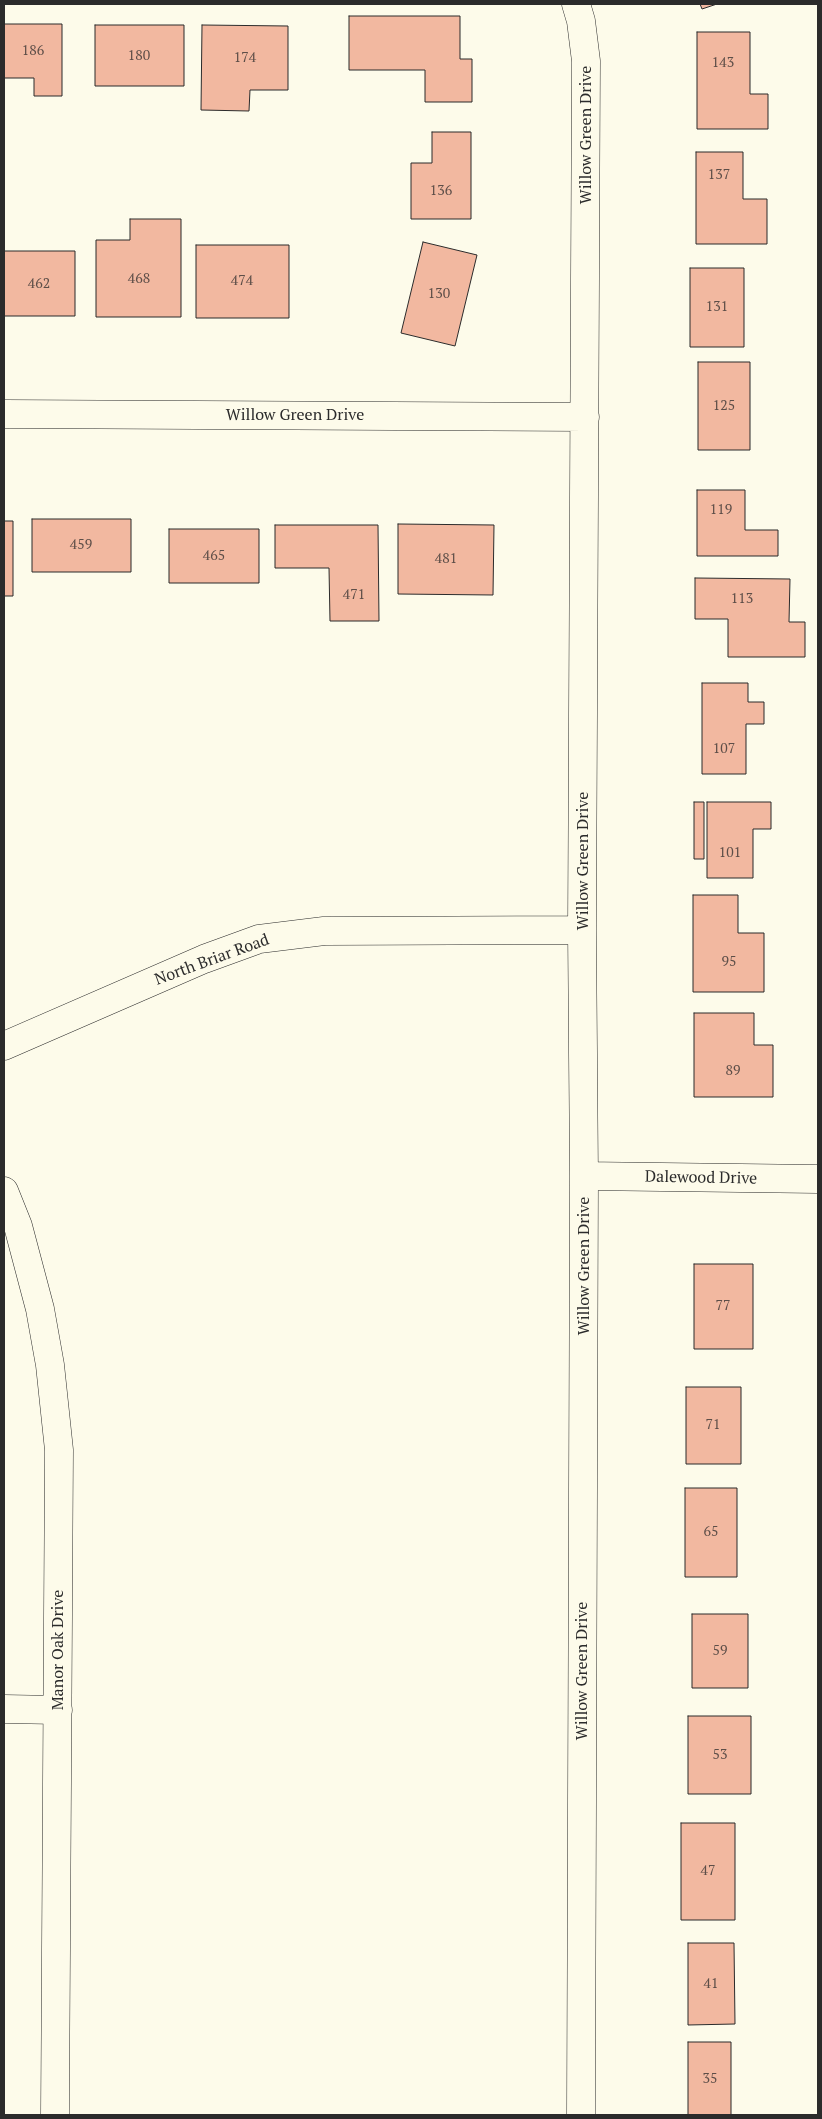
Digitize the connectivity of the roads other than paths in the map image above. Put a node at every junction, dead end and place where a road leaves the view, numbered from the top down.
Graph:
1 (576, 4) edge
2 (4, 414) edge
3 (586, 416) junction
4 (582, 930) junction
5 (4, 1046) edge
6 (584, 1176) junction
7 (818, 1179) edge
8 (4, 1191) edge
9 (4, 1709) edge
10 (58, 1710) junction
11 (54, 2115) edge
12 (581, 2115) edge

1 - 3 street, Willow Green Drive
2 - 3 street, Willow Green Drive
3 - 4 street, Willow Green Drive
4 - 5 street, North Briar Road
4 - 6 street, Willow Green Drive
6 - 7 street, Dalewood Drive
6 - 12 street, Willow Green Drive
8 - 10 street, Manor Oak Drive
9 - 10 street
10 - 11 street, Manor Oak Drive

